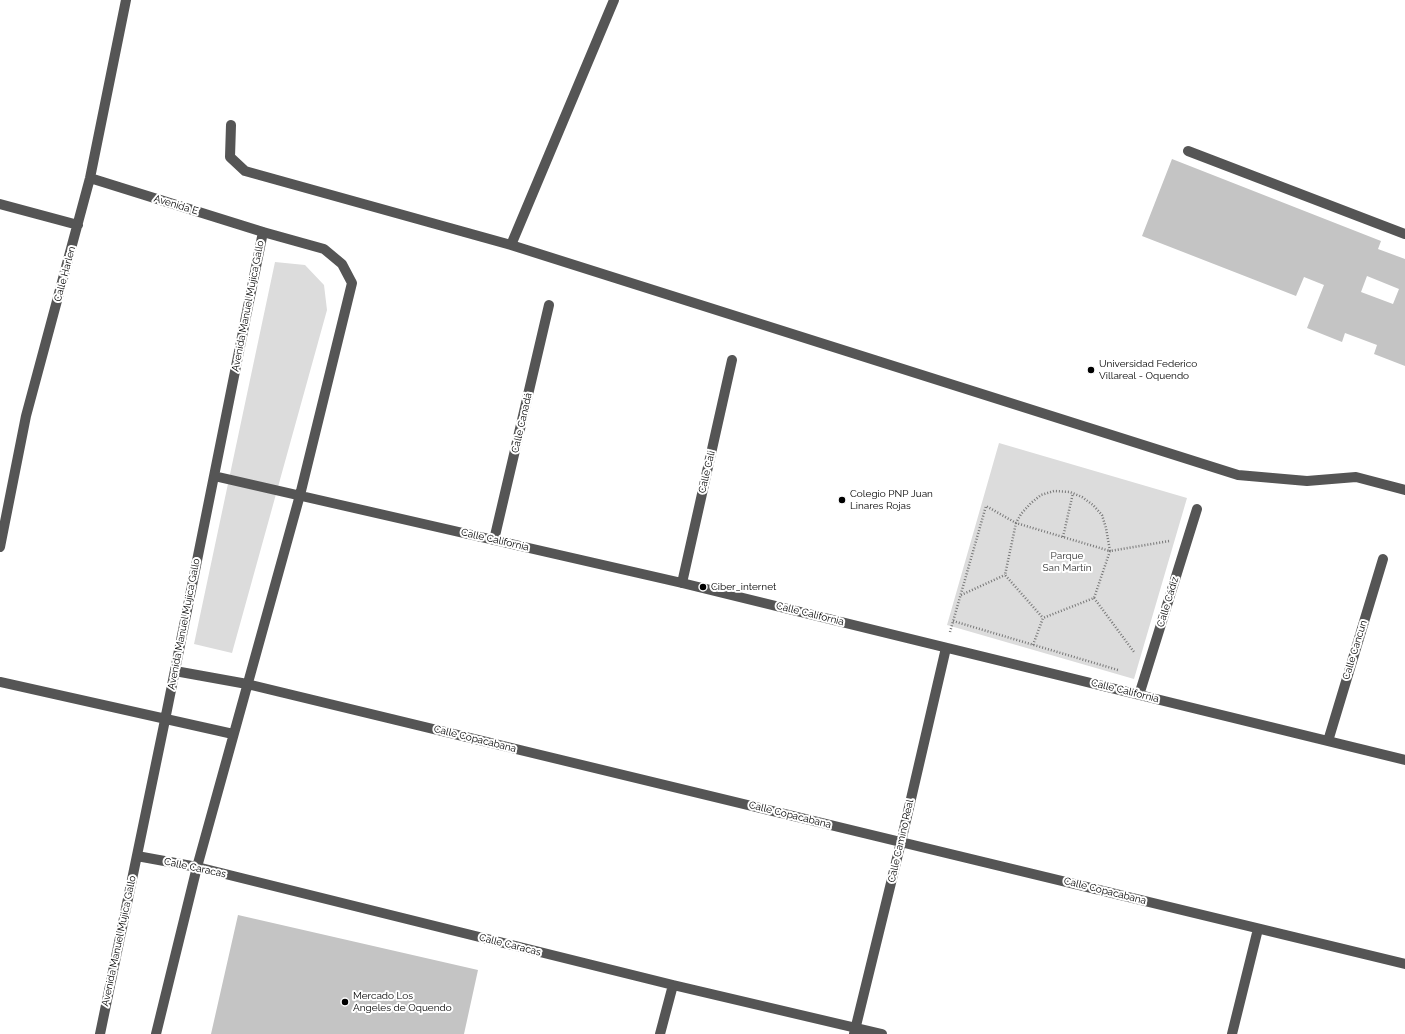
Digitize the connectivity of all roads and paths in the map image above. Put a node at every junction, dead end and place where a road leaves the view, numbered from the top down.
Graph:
1 (126, 0) edge
2 (614, 0) edge
3 (231, 125) dead end
4 (1188, 151) dead end
5 (90, 178) junction
6 (0, 204) edge
7 (78, 224) junction
8 (263, 232) junction
9 (1405, 234) edge
10 (511, 245) junction
11 (549, 305) dead end
12 (732, 360) dead end
13 (214, 476) junction
14 (1405, 490) edge
15 (1073, 493) junction
16 (300, 495) junction
17 (1197, 509) dead end
18 (1016, 524) junction
19 (1063, 537) junction
20 (494, 540) junction
21 (0, 547) edge
22 (1169, 548) dead end
23 (1110, 551) junction
24 (1383, 559) dead end
25 (1005, 574) junction
26 (682, 583) junction
27 (961, 595) junction
28 (1094, 598) junction
29 (1043, 618) junction
30 (1033, 645) junction
31 (946, 648) junction
32 (1139, 649) dead end
33 (175, 671) junction
34 (1124, 672) dead end
35 (0, 682) edge
36 (247, 684) junction
37 (1139, 695) junction
38 (165, 720) junction
39 (233, 734) junction
40 (1328, 741) junction
41 (1405, 760) edge
42 (901, 842) junction
43 (137, 856) junction
44 (197, 867) junction
45 (1258, 928) junction
46 (1405, 964) edge
47 (673, 985) junction
48 (855, 1030) edge
49 (100, 1034) edge
50 (156, 1034) edge
51 (660, 1034) edge
52 (882, 1034) edge
53 (1232, 1034) edge

1 - 5 street, Calle Harlen
2 - 10 street
3 - 10 street
4 - 9 street
5 - 7 street, Calle Harlen
5 - 8 street, Avenida E
6 - 7 street
7 - 21 street, Calle Harlen
8 - 13 street, Avenida Manuel Mujica Gallo
8 - 16 street, Avenida Manuel Mujica Gallo
10 - 14 street
11 - 20 street, Calle Canadá
12 - 26 street, Calle Cali
13 - 16 street, Calle California
13 - 33 street, Avenida Manuel Mujica Gallo
15 - 18 path
15 - 19 path
15 - 23 path
16 - 20 street, Calle California
16 - 36 street, Avenida Manuel Mujica Gallo
17 - 37 street, Calle Cádiz
18 - 19 path
18 - 25 path
18 - 27 path
19 - 23 path
20 - 26 street, Calle California
22 - 23 path
23 - 28 path
24 - 40 street, Calle Cancun
25 - 27 path
25 - 29 path
26 - 31 street, Calle California
27 - 30 path
28 - 29 path
28 - 32 path
29 - 30 path
30 - 34 path
31 - 37 street, Calle California
31 - 42 street, Calle Camino Real
33 - 36 street, Calle Copacabana
33 - 38 street, Avenida Manuel Mujica Gallo
35 - 38 street
36 - 39 street, Avenida Manuel Mujica Gallo
36 - 42 street, Calle Copacabana
37 - 40 street, Calle California
38 - 39 street
38 - 43 street, Avenida Manuel Mujica Gallo
39 - 44 street, Avenida Manuel Mujica Gallo
40 - 41 street, Calle California
42 - 45 street, Calle Copacabana
42 - 48 street, Calle Camino Real
43 - 44 street, Calle Caracas
43 - 49 street, Avenida Manuel Mujica Gallo
44 - 47 street, Calle Caracas
44 - 50 street, Avenida Manuel Mujica Gallo
45 - 46 street, Calle Copacabana
45 - 53 street
47 - 48 street, Calle Caracas
47 - 51 street
48 - 52 street, Calle Caracas

